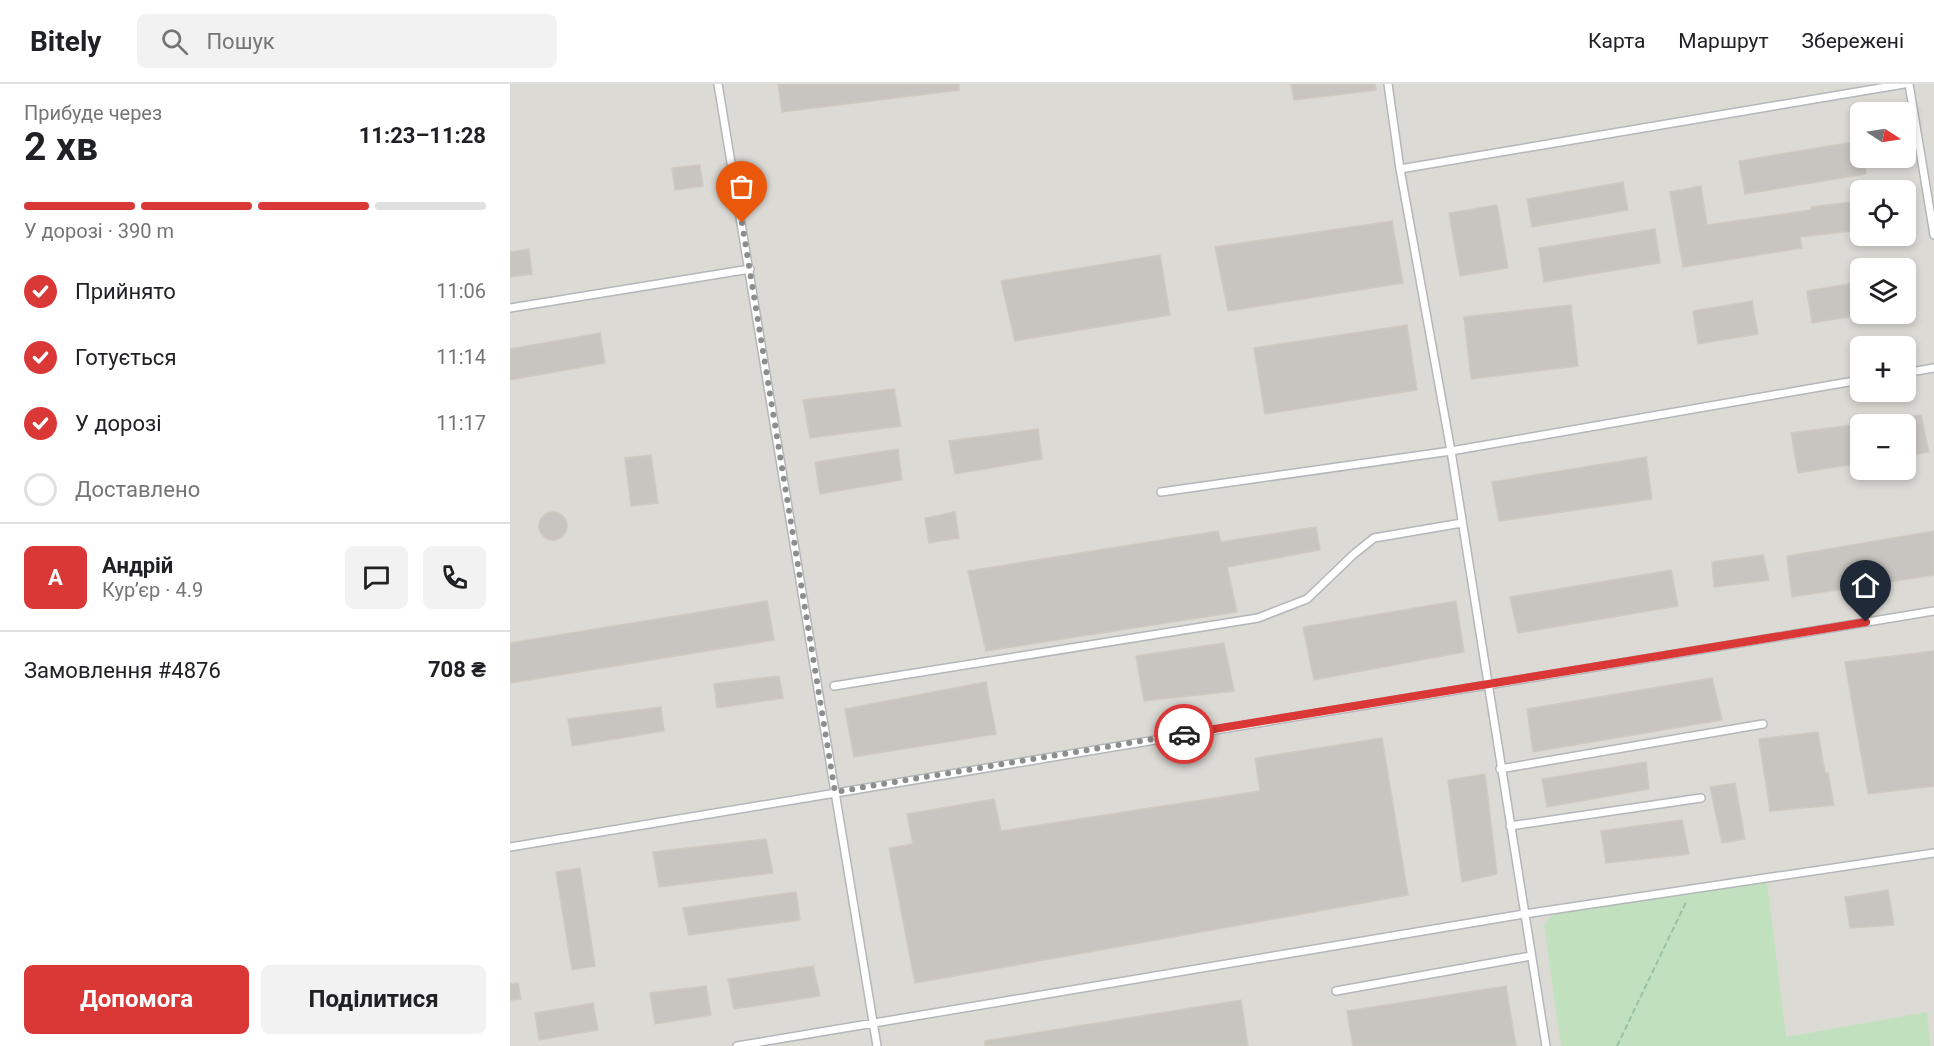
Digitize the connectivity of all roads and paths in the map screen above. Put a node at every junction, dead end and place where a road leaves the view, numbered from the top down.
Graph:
1 (718, 84) edge
2 (1388, 84) edge
3 (1904, 84) edge
4 (1910, 84) edge
5 (1400, 169) junction
6 (1934, 235) edge
7 (750, 269) junction
8 (510, 308) edge
9 (1934, 368) edge
10 (1916, 371) edge
11 (1850, 382) edge
12 (1451, 452) junction
13 (1161, 492) dead end
14 (1462, 523) junction
15 (1934, 611) edge
16 (1486, 684) junction
17 (834, 686) dead end
18 (1763, 724) dead end
19 (1500, 769) junction
20 (835, 792) junction
21 (1701, 798) dead end
22 (1510, 826) junction
23 (510, 847) edge
24 (1934, 853) edge
25 (1692, 889) junction
26 (1524, 914) junction
27 (1531, 956) junction
28 (1336, 991) dead end
29 (873, 1024) junction
30 (737, 1046) edge
31 (877, 1046) edge
32 (1546, 1046) edge
33 (1617, 1046) edge

1 - 7 lane
2 - 5 lane
3 - 5 lane
4 - 6 lane
5 - 12 lane
7 - 8 lane
7 - 20 lane
9 - 10 lane
11 - 12 lane
12 - 13 lane
12 - 14 lane
14 - 16 lane
14 - 17 lane
15 - 16 lane
16 - 19 lane
16 - 20 lane
18 - 19 lane
19 - 22 lane
20 - 23 lane
20 - 29 lane
21 - 22 lane
22 - 26 lane
24 - 25 lane
25 - 26 lane
25 - 33 path
26 - 27 lane
26 - 29 lane
27 - 28 lane
27 - 32 lane
29 - 30 lane
29 - 31 lane

